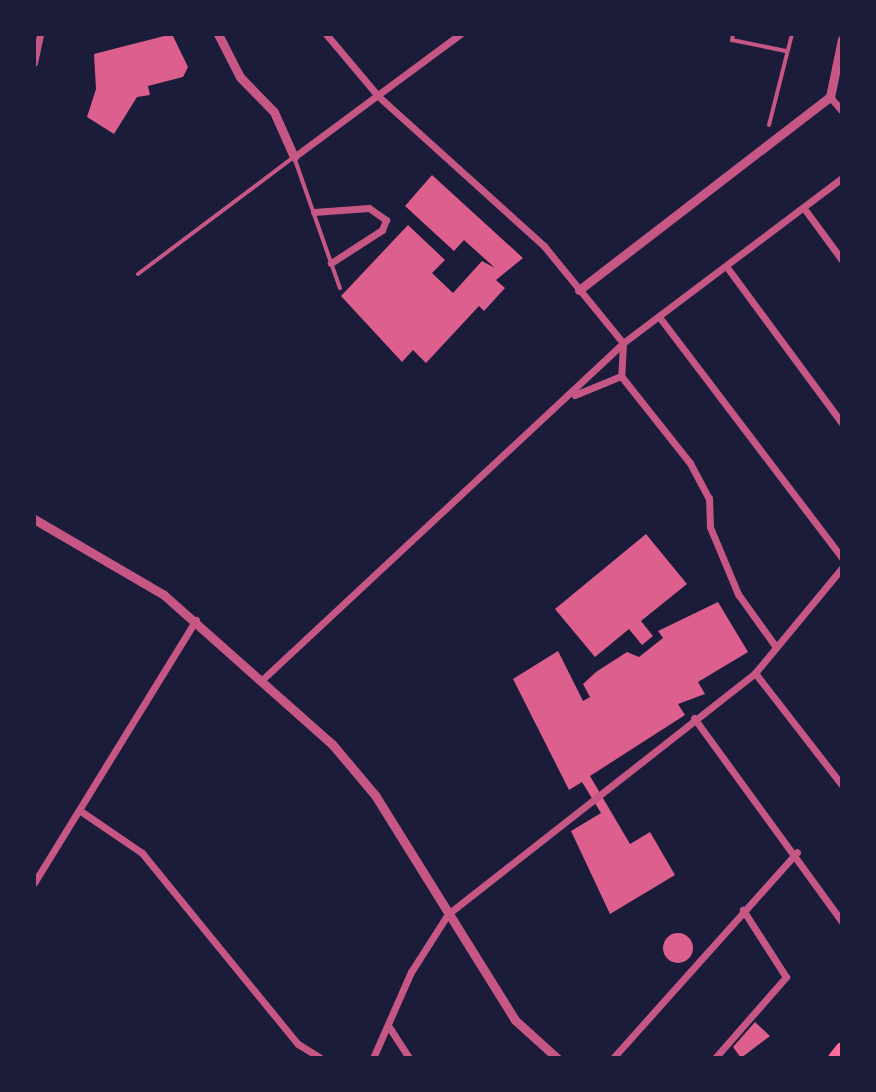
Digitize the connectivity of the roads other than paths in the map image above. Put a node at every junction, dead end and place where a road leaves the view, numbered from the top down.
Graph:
1 (40, 34) edge
2 (218, 34) edge
3 (326, 34) edge
4 (460, 34) edge
5 (733, 34) edge
6 (792, 34) edge
7 (842, 39) edge
8 (787, 51) junction
9 (34, 63) edge
10 (378, 96) junction
11 (830, 97) junction
12 (842, 111) edge
13 (769, 125) dead end
14 (294, 157) junction
15 (842, 178) edge
16 (806, 211) junction
17 (314, 212) junction
18 (842, 260) edge
19 (331, 263) junction
20 (729, 270) junction
21 (138, 274) dead end
22 (340, 288) dead end
23 (579, 290) junction
24 (660, 318) junction
25 (623, 343) junction
26 (621, 376) junction
27 (569, 397) junction
28 (842, 423) edge
29 (34, 519) edge
30 (842, 558) edge
31 (842, 568) edge
32 (196, 620) junction
33 (776, 647) junction
34 (755, 673) junction
35 (264, 678) junction
36 (694, 718) junction
37 (842, 785) edge
38 (82, 812) junction
39 (797, 852) junction
40 (34, 883) edge
41 (743, 910) junction
42 (448, 914) junction
43 (842, 922) edge
44 (389, 1027) junction
45 (842, 1048) edge
46 (320, 1058) edge
47 (373, 1058) edge
48 (409, 1058) edge
49 (557, 1058) edge
50 (613, 1058) edge
51 (715, 1058) edge
52 (834, 1058) edge

1 - 9 street
2 - 14 street
3 - 10 street
4 - 10 street
5 - 8 lane
6 - 8 lane
7 - 11 street
8 - 13 lane
10 - 14 street
10 - 23 street
11 - 12 street
11 - 23 street
14 - 17 lane
14 - 21 lane
15 - 16 street
16 - 18 street
16 - 20 street
17 - 19 lane
17 - 19 street
19 - 22 lane
20 - 24 street
20 - 28 street
23 - 25 street
24 - 25 street
24 - 30 street
25 - 26 street
25 - 27 street
26 - 27 street
26 - 33 street
27 - 35 street
29 - 32 street
31 - 33 street
32 - 35 street
32 - 38 street
33 - 34 street
34 - 36 street
34 - 37 street
35 - 42 street
36 - 39 street
36 - 42 street
38 - 40 street
38 - 46 street
39 - 41 street
39 - 43 street
41 - 50 street
41 - 51 street
42 - 44 street
42 - 49 street
44 - 47 street
44 - 48 street
45 - 52 highway

